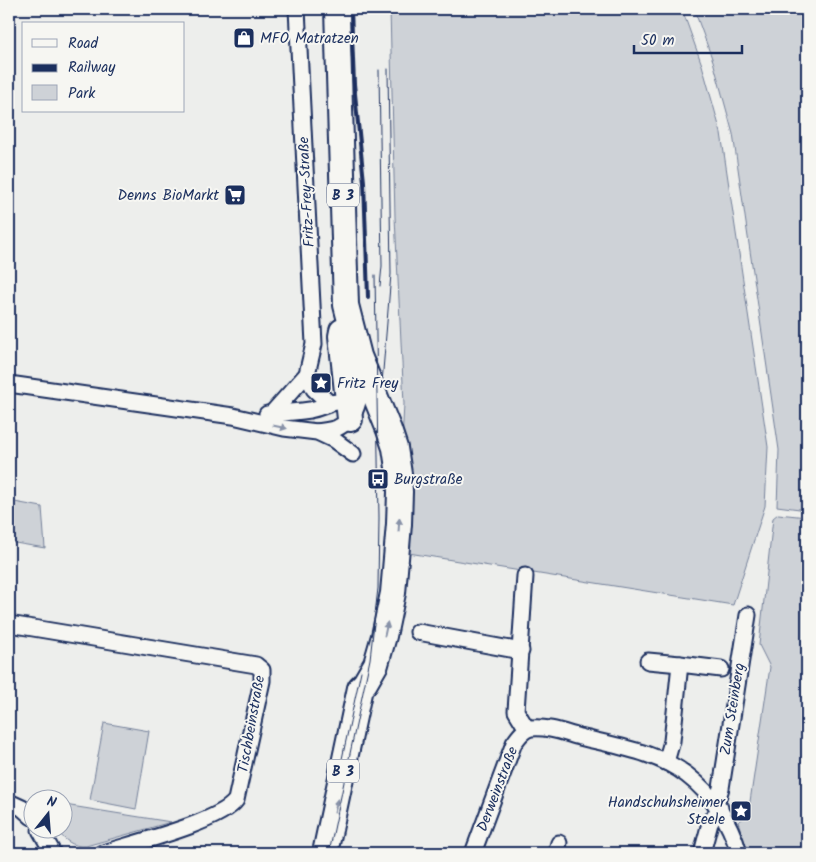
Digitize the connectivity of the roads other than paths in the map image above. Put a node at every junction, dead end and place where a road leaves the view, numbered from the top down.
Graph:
1 (297, 9) edge
2 (337, 9) edge
3 (346, 305) junction
4 (363, 365) junction
5 (308, 374) junction
6 (9, 384) edge
7 (346, 408) junction
8 (272, 413) junction
9 (233, 416) junction
10 (317, 432) junction
11 (353, 454) dead end
12 (400, 492) junction
13 (525, 576) dead end
14 (748, 615) dead end
15 (9, 624) edge
16 (418, 632) dead end
17 (521, 651) junction
18 (648, 660) dead end
19 (680, 664) junction
20 (722, 669) dead end
21 (527, 729) junction
22 (666, 762) junction
23 (9, 802) edge
24 (718, 806) junction
25 (22, 808) edge
26 (46, 840) edge
27 (53, 853) edge
28 (103, 853) edge
29 (325, 853) edge
30 (473, 853) edge
31 (702, 853) edge
32 (739, 853) edge

1 - 5 street, Fritz-Frey-Straße
2 - 3 main road, B 3
3 - 4 main road, B 3
3 - 7 main road, B 3
4 - 7 street
4 - 12 main road, B 3
5 - 7 street
5 - 8 street
6 - 9 street
7 - 8 street
7 - 10 street
7 - 12 main road, B 3
8 - 9 street
9 -> 10 street
10 - 11 street
29 -> 12 main road, B 3
13 - 17 street
14 - 24 street, Zum Steinberg
15 - 28 street, Tischbeinstraße
16 - 17 street
17 - 21 street
18 - 19 street, Zum Steinberg
19 - 20 street, Zum Steinberg
19 - 22 street
21 - 22 street
21 - 30 street, Derweinstraße
22 - 24 street
23 - 25 street
24 - 31 street, Zum Steinberg
24 - 32 street
26 - 27 street

